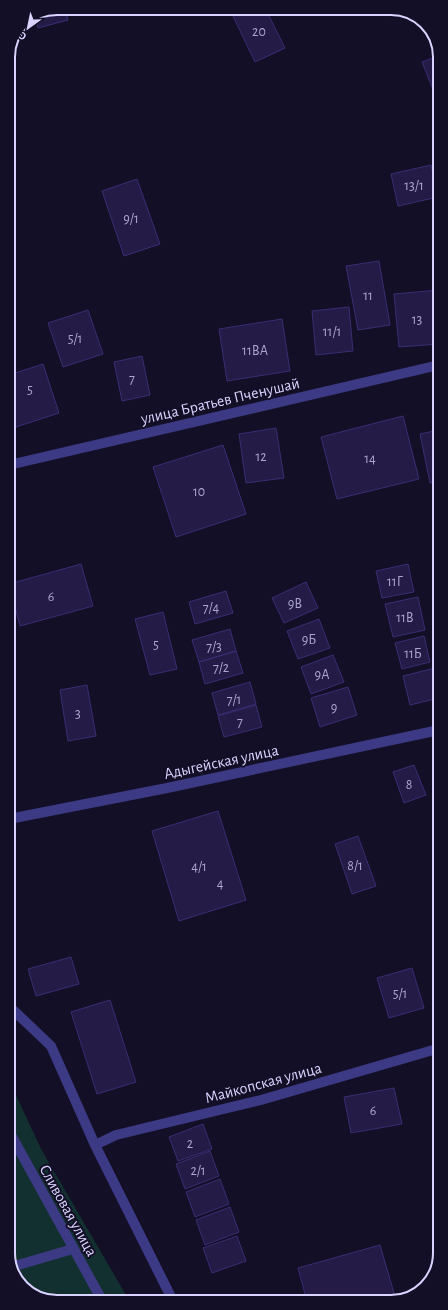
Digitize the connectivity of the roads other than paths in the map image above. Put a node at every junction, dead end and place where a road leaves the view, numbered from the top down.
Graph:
1 (433, 366) edge
2 (15, 464) edge
3 (433, 731) edge
4 (15, 818) edge
5 (15, 1012) edge
6 (433, 1050) edge
7 (15, 1142) edge
8 (95, 1145) junction
9 (73, 1249) junction
10 (16, 1265) edge
11 (99, 1295) edge
12 (170, 1295) edge

1 - 2 street, улица Братьев Пченушай
3 - 4 street, Адыгейская улица
5 - 8 street
6 - 8 street, Майкопская улица
7 - 9 street, Сливовая улица
8 - 12 street
9 - 10 street
9 - 11 street, Сливовая улица

